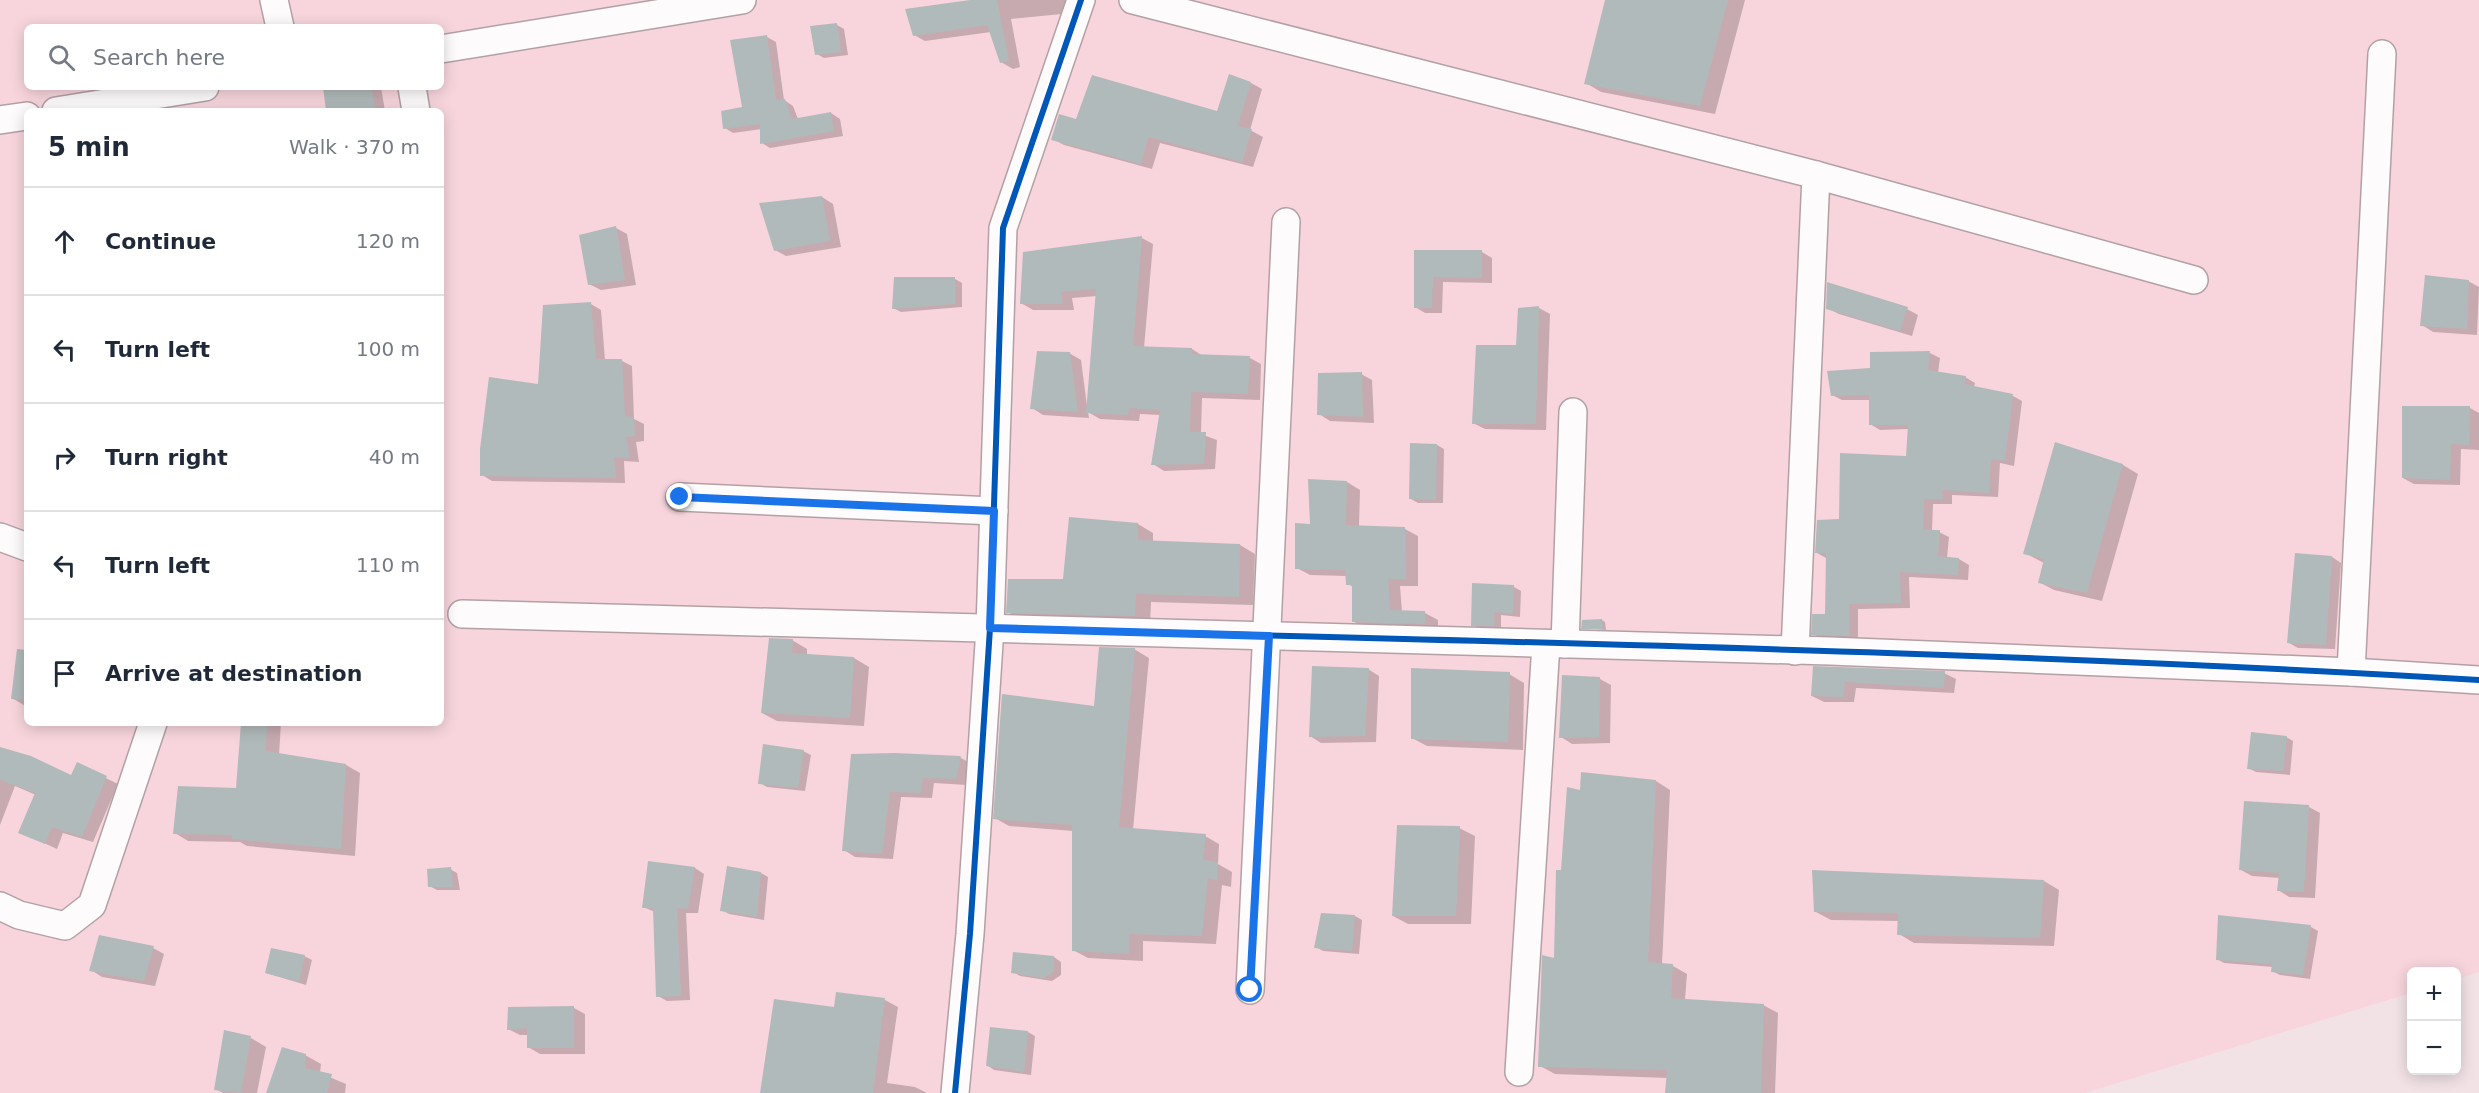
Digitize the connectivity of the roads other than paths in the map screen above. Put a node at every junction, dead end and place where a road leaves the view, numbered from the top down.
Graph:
1 (274, 0) edge
2 (742, 0) edge
3 (1081, 0) edge
4 (1134, 0) edge
5 (702, 3) edge
6 (279, 24) edge
7 (444, 48) edge
8 (2382, 54) dead end
9 (186, 90) edge
10 (412, 90) edge
11 (75, 108) edge
12 (416, 108) edge
13 (24, 116) edge
14 (0, 120) edge
15 (1816, 175) junction
16 (1286, 222) dead end
17 (2194, 280) dead end
18 (1573, 412) dead end
19 (680, 497) dead end
20 (994, 511) junction
21 (0, 537) edge
22 (24, 546) edge
23 (462, 614) dead end
24 (990, 628) junction
25 (1269, 636) junction
26 (1556, 644) junction
27 (1795, 651) junction
28 (2351, 672) junction
29 (2479, 680) edge
30 (152, 726) edge
31 (0, 906) edge
32 (1250, 990) dead end
33 (1519, 1072) dead end
34 (955, 1093) edge

1 - 6 street
2 - 5 street
3 - 20 street
4 - 15 street
5 - 7 street
8 - 28 street
9 - 11 street
10 - 12 street
13 - 14 street
15 - 17 street
15 - 27 street
16 - 25 street
18 - 26 street
19 - 20 street
20 - 24 street
21 - 22 street
23 - 24 street
24 - 25 street
24 - 34 street
25 - 26 street
25 - 32 street
26 - 27 street
26 - 33 street
27 - 28 street
28 - 29 street
30 - 31 street

